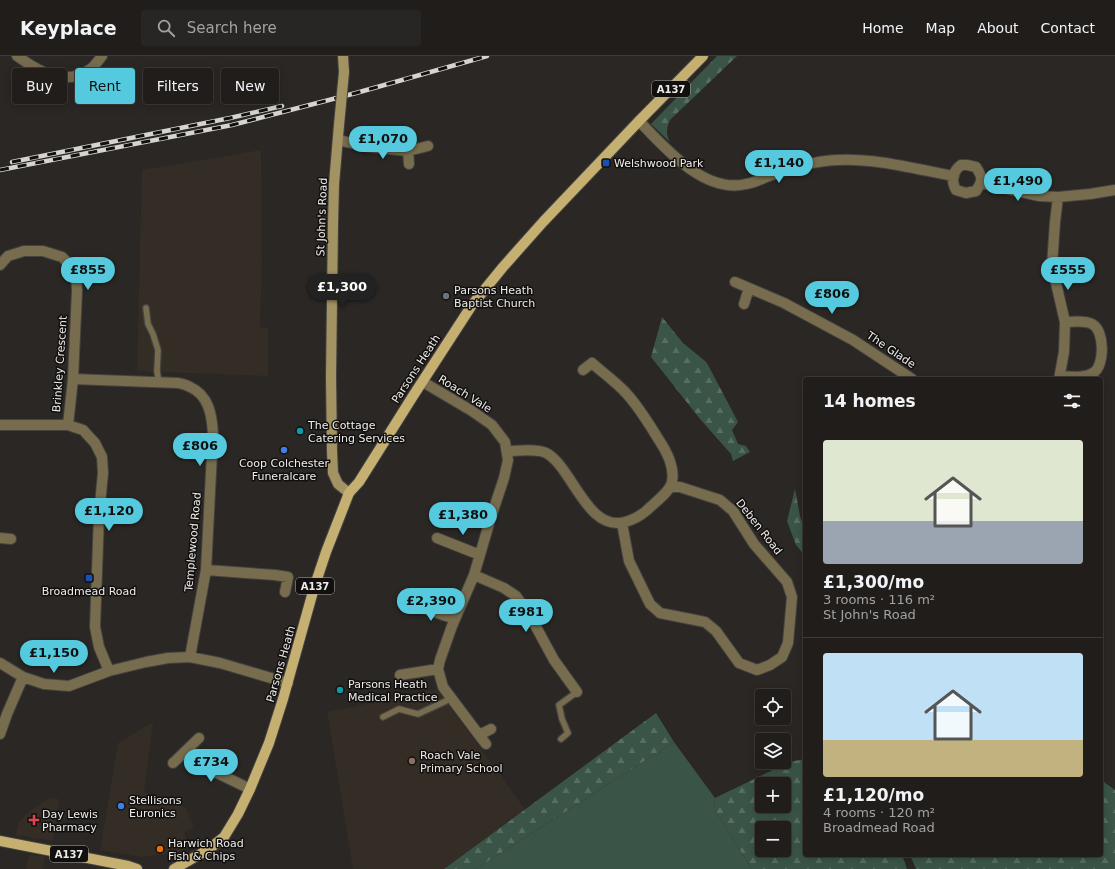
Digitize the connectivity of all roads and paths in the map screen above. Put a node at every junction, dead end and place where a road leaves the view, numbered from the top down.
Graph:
1 (17, 56) edge
2 (102, 56) edge
3 (343, 56) edge
4 (703, 56) edge
5 (639, 120) junction
6 (338, 140) junction
7 (428, 146) dead end
8 (408, 151) junction
9 (409, 164) dead end
10 (954, 176) junction
11 (981, 183) junction
12 (1115, 190) edge
13 (1058, 197) junction
14 (0, 265) edge
15 (734, 282) dead end
16 (749, 288) junction
17 (744, 304) dead end
18 (146, 308) dead end
19 (1065, 322) junction
20 (583, 370) dead end
21 (909, 377) edge
22 (1059, 377) edge
23 (1084, 377) edge
24 (73, 378) junction
25 (423, 382) junction
26 (159, 383) junction
27 (0, 425) edge
28 (68, 425) junction
29 (507, 451) junction
30 (671, 487) junction
31 (350, 493) junction
32 (622, 523) junction
33 (0, 538) edge
34 (437, 538) dead end
35 (11, 539) dead end
36 (480, 555) junction
37 (206, 570) junction
38 (474, 575) junction
39 (285, 592) dead end
40 (414, 605) dead end
41 (456, 619) junction
42 (190, 657) junction
43 (0, 663) edge
44 (438, 668) junction
45 (109, 671) junction
46 (400, 675) dead end
47 (23, 676) junction
48 (288, 683) junction
49 (577, 692) joint
50 (450, 696) junction
51 (383, 718) dead end
52 (491, 729) dead end
53 (0, 734) edge
54 (479, 735) junction
55 (199, 738) dead end
56 (562, 739) dead end
57 (486, 744) dead end
58 (183, 754) junction
59 (173, 762) dead end
60 (250, 789) junction
61 (0, 841) edge
62 (137, 869) edge
63 (174, 869) edge

1 - 2 street
3 - 6 street, St John's Road, bridge
4 - 5 main road, Parsons Heath / A137
5 - 10 street
5 - 25 main road, Parsons Heath / A137
6 - 8 street
6 - 31 street, St John's Road
7 - 8 street
8 - 9 street
10 - 11 street
10 - 11 street
11 - 13 street
12 - 13 street
13 - 19 street
14 - 24 street, Brinkley Crescent
15 - 16 street, The Glade
16 - 17 street
16 - 21 street, The Glade
18 - 26 lane
19 - 22 street
19 - 23 street
20 - 30 street
24 - 26 street, Templewood Road
24 - 28 street, Brinkley Crescent
25 - 29 street, Roach Vale
25 - 31 main road, Parsons Heath / A137
26 - 37 street, Templewood Road
27 - 28 street
28 - 45 street
29 - 32 street
29 - 36 street, Roach Vale
30 - 32 street
30 - 32 street, Deben Road
31 - 48 main road, Parsons Heath / A137
33 - 35 street
34 - 36 street
36 - 38 street, Roach Vale
37 - 39 street
37 - 42 street, Templewood Road
38 - 41 street, Roach Vale
38 - 49 street
40 - 41 street
41 - 44 street, Roach Vale
42 - 45 street
42 - 48 street
43 - 47 street
44 - 46 street
44 - 50 street
45 - 47 street
47 - 53 street
48 - 60 main road, Parsons Heath / A137
49 - 56 lane
50 - 51 lane
50 - 54 street
52 - 54 street
54 - 57 street
55 - 58 street
58 - 59 street
58 - 60 street
60 - 63 main road, Parsons Heath / A137
61 - 62 main road, A137

